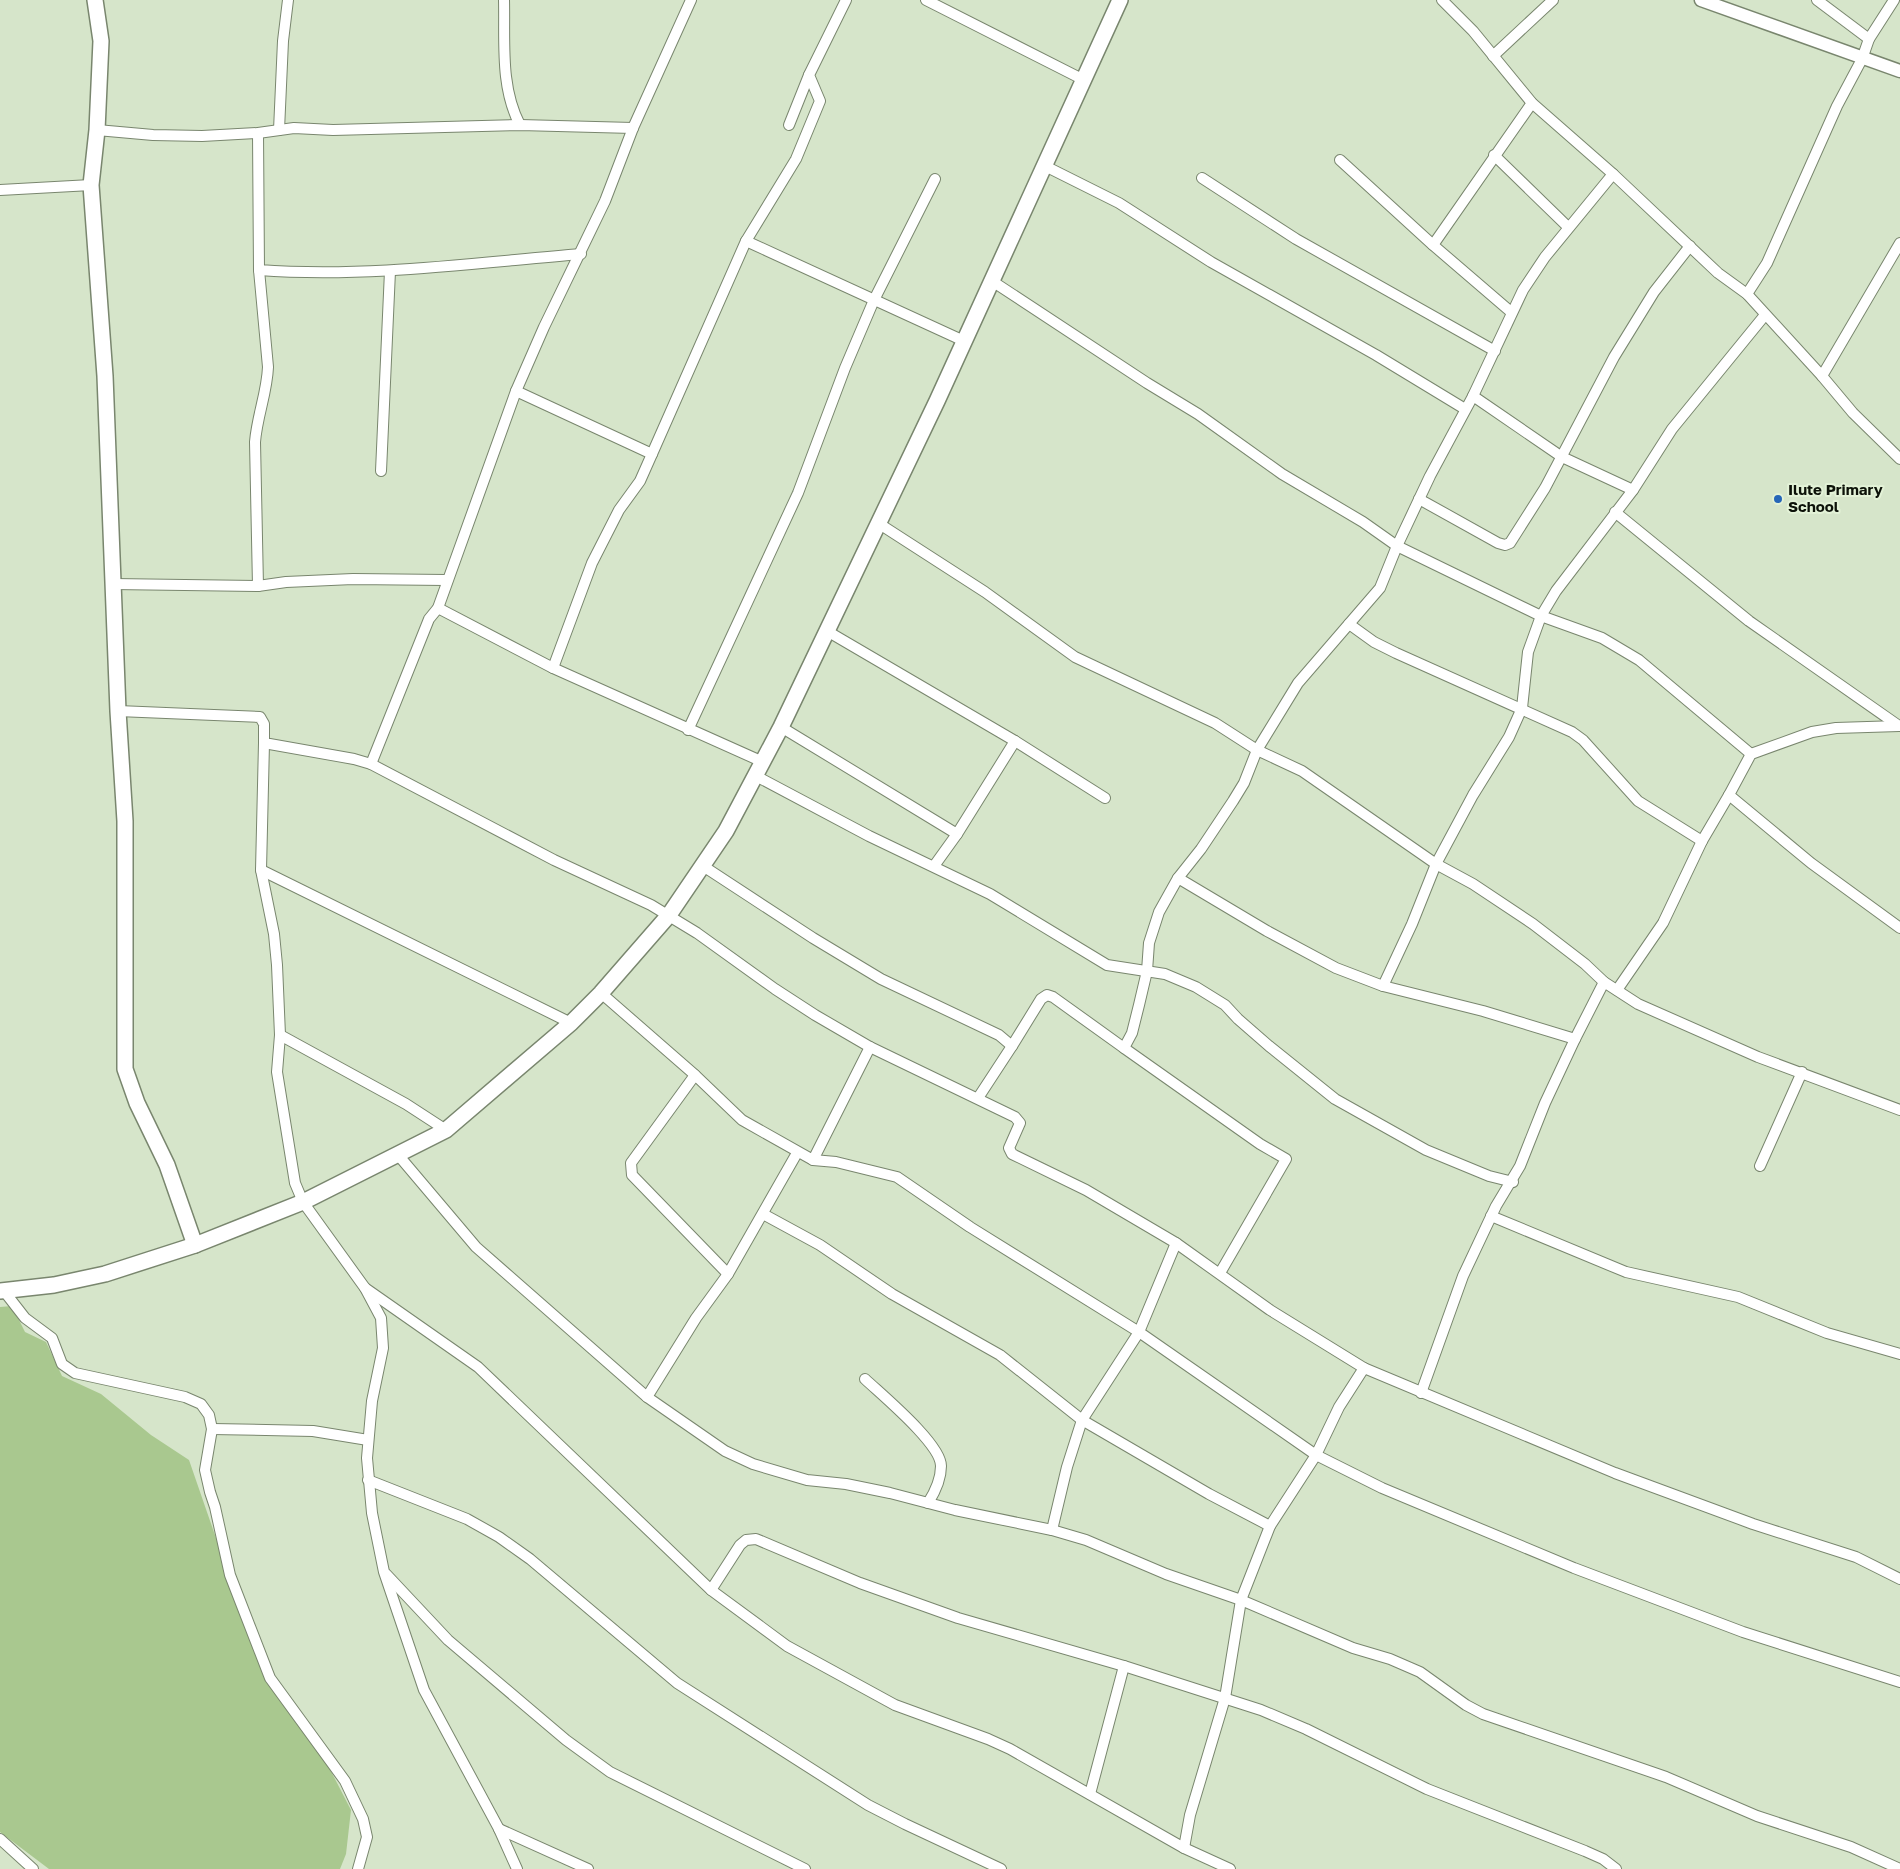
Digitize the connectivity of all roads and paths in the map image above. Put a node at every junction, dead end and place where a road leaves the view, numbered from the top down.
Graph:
1 (95, 0) edge
2 (288, 0) edge
3 (504, 0) edge
4 (692, 0) edge
5 (846, 0) edge
6 (926, 0) edge
7 (1120, 0) edge
8 (1442, 0) edge
9 (1553, 0) edge
10 (1701, 0) edge
11 (1816, 0) edge
12 (1894, 0) edge
13 (1868, 39) junction
14 (1493, 56) junction
15 (1862, 58) junction
16 (1900, 71) edge
17 (809, 75) junction
18 (1084, 80) junction
19 (1532, 103) junction
20 (520, 125) junction
21 (789, 125) dead end
22 (633, 128) junction
23 (97, 130) junction
24 (279, 130) junction
25 (258, 133) junction
26 (1494, 155) junction
27 (1340, 160) dead end
28 (1045, 166) junction
29 (1613, 174) junction
30 (1202, 178) dead end
31 (934, 179) dead end
32 (91, 185) junction
33 (0, 190) edge
34 (1568, 227) junction
35 (746, 241) junction
36 (1900, 243) edge
37 (1433, 245) junction
38 (1690, 246) junction
39 (581, 254) junction
40 (259, 270) junction
41 (390, 271) junction
42 (992, 281) junction
43 (1747, 294) junction
44 (874, 300) junction
45 (1511, 312) junction
46 (1765, 315) junction
47 (964, 341) junction
48 (1495, 351) junction
49 (1822, 376) junction
50 (516, 391) junction
51 (1473, 396) junction
52 (1465, 409) junction
53 (652, 454) junction
54 (1562, 456) junction
55 (1900, 459) edge
56 (381, 471) dead end
57 (1633, 490) junction
58 (1420, 499) junction
59 (1615, 512) junction
60 (878, 523) junction
61 (1396, 546) junction
62 (446, 580) junction
63 (113, 584) junction
64 (258, 586) junction
65 (438, 608) junction
66 (1541, 616) junction
67 (1349, 624) junction
68 (827, 631) junction
69 (552, 668) junction
70 (1522, 708) junction
71 (118, 711) junction
72 (1900, 726) edge
73 (781, 727) junction
74 (688, 730) junction
75 (1015, 740) junction
76 (264, 743) junction
77 (1257, 750) junction
78 (1752, 754) junction
79 (764, 762) junction
80 (371, 764) junction
81 (756, 776) junction
82 (1729, 795) junction
83 (1105, 798) dead end
84 (957, 834) junction
85 (1702, 841) junction
86 (1436, 864) junction
87 (703, 866) junction
88 (934, 866) junction
89 (261, 870) junction
90 (1178, 878) junction
91 (669, 915) junction
92 (1900, 928) edge
93 (1147, 971) junction
94 (1604, 982) junction
95 (1384, 986) junction
96 (1616, 990) junction
97 (601, 993) junction
98 (571, 1023) junction
99 (280, 1035) junction
100 (1575, 1039) junction
101 (1012, 1046) junction
102 (870, 1047) junction
103 (1124, 1048) junction
104 (1802, 1072) junction
105 (695, 1075) junction
106 (978, 1098) junction
107 (1900, 1110) edge
108 (446, 1130) junction
109 (796, 1153) junction
110 (399, 1156) junction
111 (813, 1160) junction
112 (1760, 1166) dead end
113 (1513, 1182) junction
114 (303, 1202) junction
115 (763, 1214) junction
116 (1491, 1216) junction
117 (1176, 1243) junction
118 (195, 1245) junction
119 (1220, 1273) junction
120 (728, 1274) junction
121 (365, 1288) junction
122 (2, 1291) edge
123 (1139, 1332) junction
124 (1900, 1354) edge
125 (1364, 1368) junction
126 (865, 1379) dead end
127 (1421, 1393) junction
128 (647, 1397) junction
129 (1082, 1420) junction
130 (212, 1429) junction
131 (368, 1440) junction
132 (1316, 1455) junction
133 (368, 1480) junction
134 (928, 1503) junction
135 (1270, 1526) junction
136 (1052, 1530) junction
137 (384, 1572) junction
138 (1900, 1579) edge
139 (711, 1590) junction
140 (1241, 1600) junction
141 (1124, 1666) junction
142 (1900, 1682) edge
143 (1225, 1698) junction
144 (1090, 1794) junction
145 (499, 1828) junction
146 (0, 1839) edge
147 (1184, 1848) junction
148 (33, 1869) edge
149 (358, 1869) edge
150 (517, 1869) edge
151 (588, 1869) edge
152 (804, 1869) edge
153 (1001, 1869) edge
154 (1230, 1869) edge
155 (1616, 1869) edge
156 (1900, 1869) edge

1 - 23 main road
2 - 24 street
3 - 20 street
4 - 22 street
5 - 17 street
6 - 18 street
7 - 18 main road
8 - 14 street
9 - 14 street
10 - 15 street
11 - 13 street
12 - 13 street
13 - 15 street
14 - 19 street
15 - 16 street
15 - 43 street
17 - 21 street
17 - 35 street
18 - 28 main road
19 - 26 street
19 - 29 street
20 - 22 street
20 - 24 street
22 - 39 street
23 - 25 street
23 - 32 main road
24 - 25 street
25 - 40 street
26 - 34 street
26 - 37 street
27 - 37 street
28 - 42 main road
28 - 52 street
29 - 34 street
29 - 38 street
30 - 48 street
31 - 44 street
32 - 33 street
32 - 63 main road
34 - 45 street
35 - 44 street
35 - 53 street
36 - 49 street
37 - 45 street
38 - 43 street
38 - 54 street
39 - 41 street
39 - 50 street
40 - 41 street
40 - 64 street
41 - 56 street
42 - 47 main road
42 - 61 street
43 - 46 street
44 - 47 street
44 - 74 street
45 - 48 street
46 - 49 street
46 - 57 street
47 - 60 main road
48 - 51 street
49 - 55 street
50 - 53 street
50 - 62 street
51 - 52 street
51 - 54 street
52 - 58 street
53 - 69 street
54 - 57 street
54 - 58 street
57 - 59 street
58 - 61 street
59 - 66 street
59 - 72 street
60 - 68 main road
60 - 77 street
61 - 66 street
61 - 67 street
62 - 64 street
62 - 65 street
63 - 64 street
63 - 71 main road
65 - 69 street
65 - 80 street
66 - 70 street
66 - 78 street
67 - 70 street
67 - 77 street
68 - 73 main road
68 - 75 street
69 - 74 street
70 - 85 street
70 - 86 street
71 - 76 street
71 - 118 main road
72 - 78 street
73 - 79 main road
73 - 84 street
74 - 79 street
75 - 83 street
75 - 84 street
76 - 80 street
76 - 89 street
77 - 86 street
77 - 90 street
78 - 82 street
79 - 81 main road
80 - 91 street
81 - 87 main road
81 - 88 street
82 - 85 street
82 - 92 street
84 - 88 street
85 - 96 street
86 - 94 street
86 - 95 street
87 - 91 main road
87 - 101 street
88 - 93 street
89 - 98 street
89 - 99 street
90 - 93 street
90 - 95 street
91 - 97 main road
91 - 102 street
93 - 103 street
93 - 113 street
94 - 96 street
94 - 100 street
95 - 100 street
96 - 104 street
97 - 98 main road
97 - 105 street
98 - 108 main road
99 - 108 street
99 - 114 street
100 - 113 street
101 - 103 street
101 - 106 street
102 - 106 street
102 - 111 street
103 - 119 street
104 - 107 street
104 - 112 street
105 - 109 street
105 - 120 street
106 - 117 street
108 - 110 main road
109 - 111 street
109 - 115 street
110 - 114 main road
110 - 128 street
111 - 123 street
113 - 116 street
114 - 118 main road
114 - 121 street
115 - 120 street
115 - 129 street
116 - 124 street
116 - 127 street
117 - 119 street
117 - 123 street
118 - 122 main road
119 - 125 street
120 - 128 street
121 - 131 street
121 - 139 street
122 - 130 street
123 - 129 street
123 - 132 street
125 - 127 street
125 - 132 street
126 - 134 street
127 - 138 street
128 - 134 street
129 - 135 street
129 - 136 street
130 - 131 street
130 - 149 street
131 - 133 street
132 - 135 street
132 - 142 street
133 - 137 street
133 - 153 street
134 - 136 street
135 - 140 street
136 - 140 street
137 - 145 street
137 - 152 street
139 - 141 street
139 - 144 street
140 - 143 street
140 - 156 street
141 - 143 street
141 - 144 street
143 - 147 street
143 - 155 street
144 - 147 street
145 - 150 street
145 - 151 street
146 - 148 street
147 - 154 street

